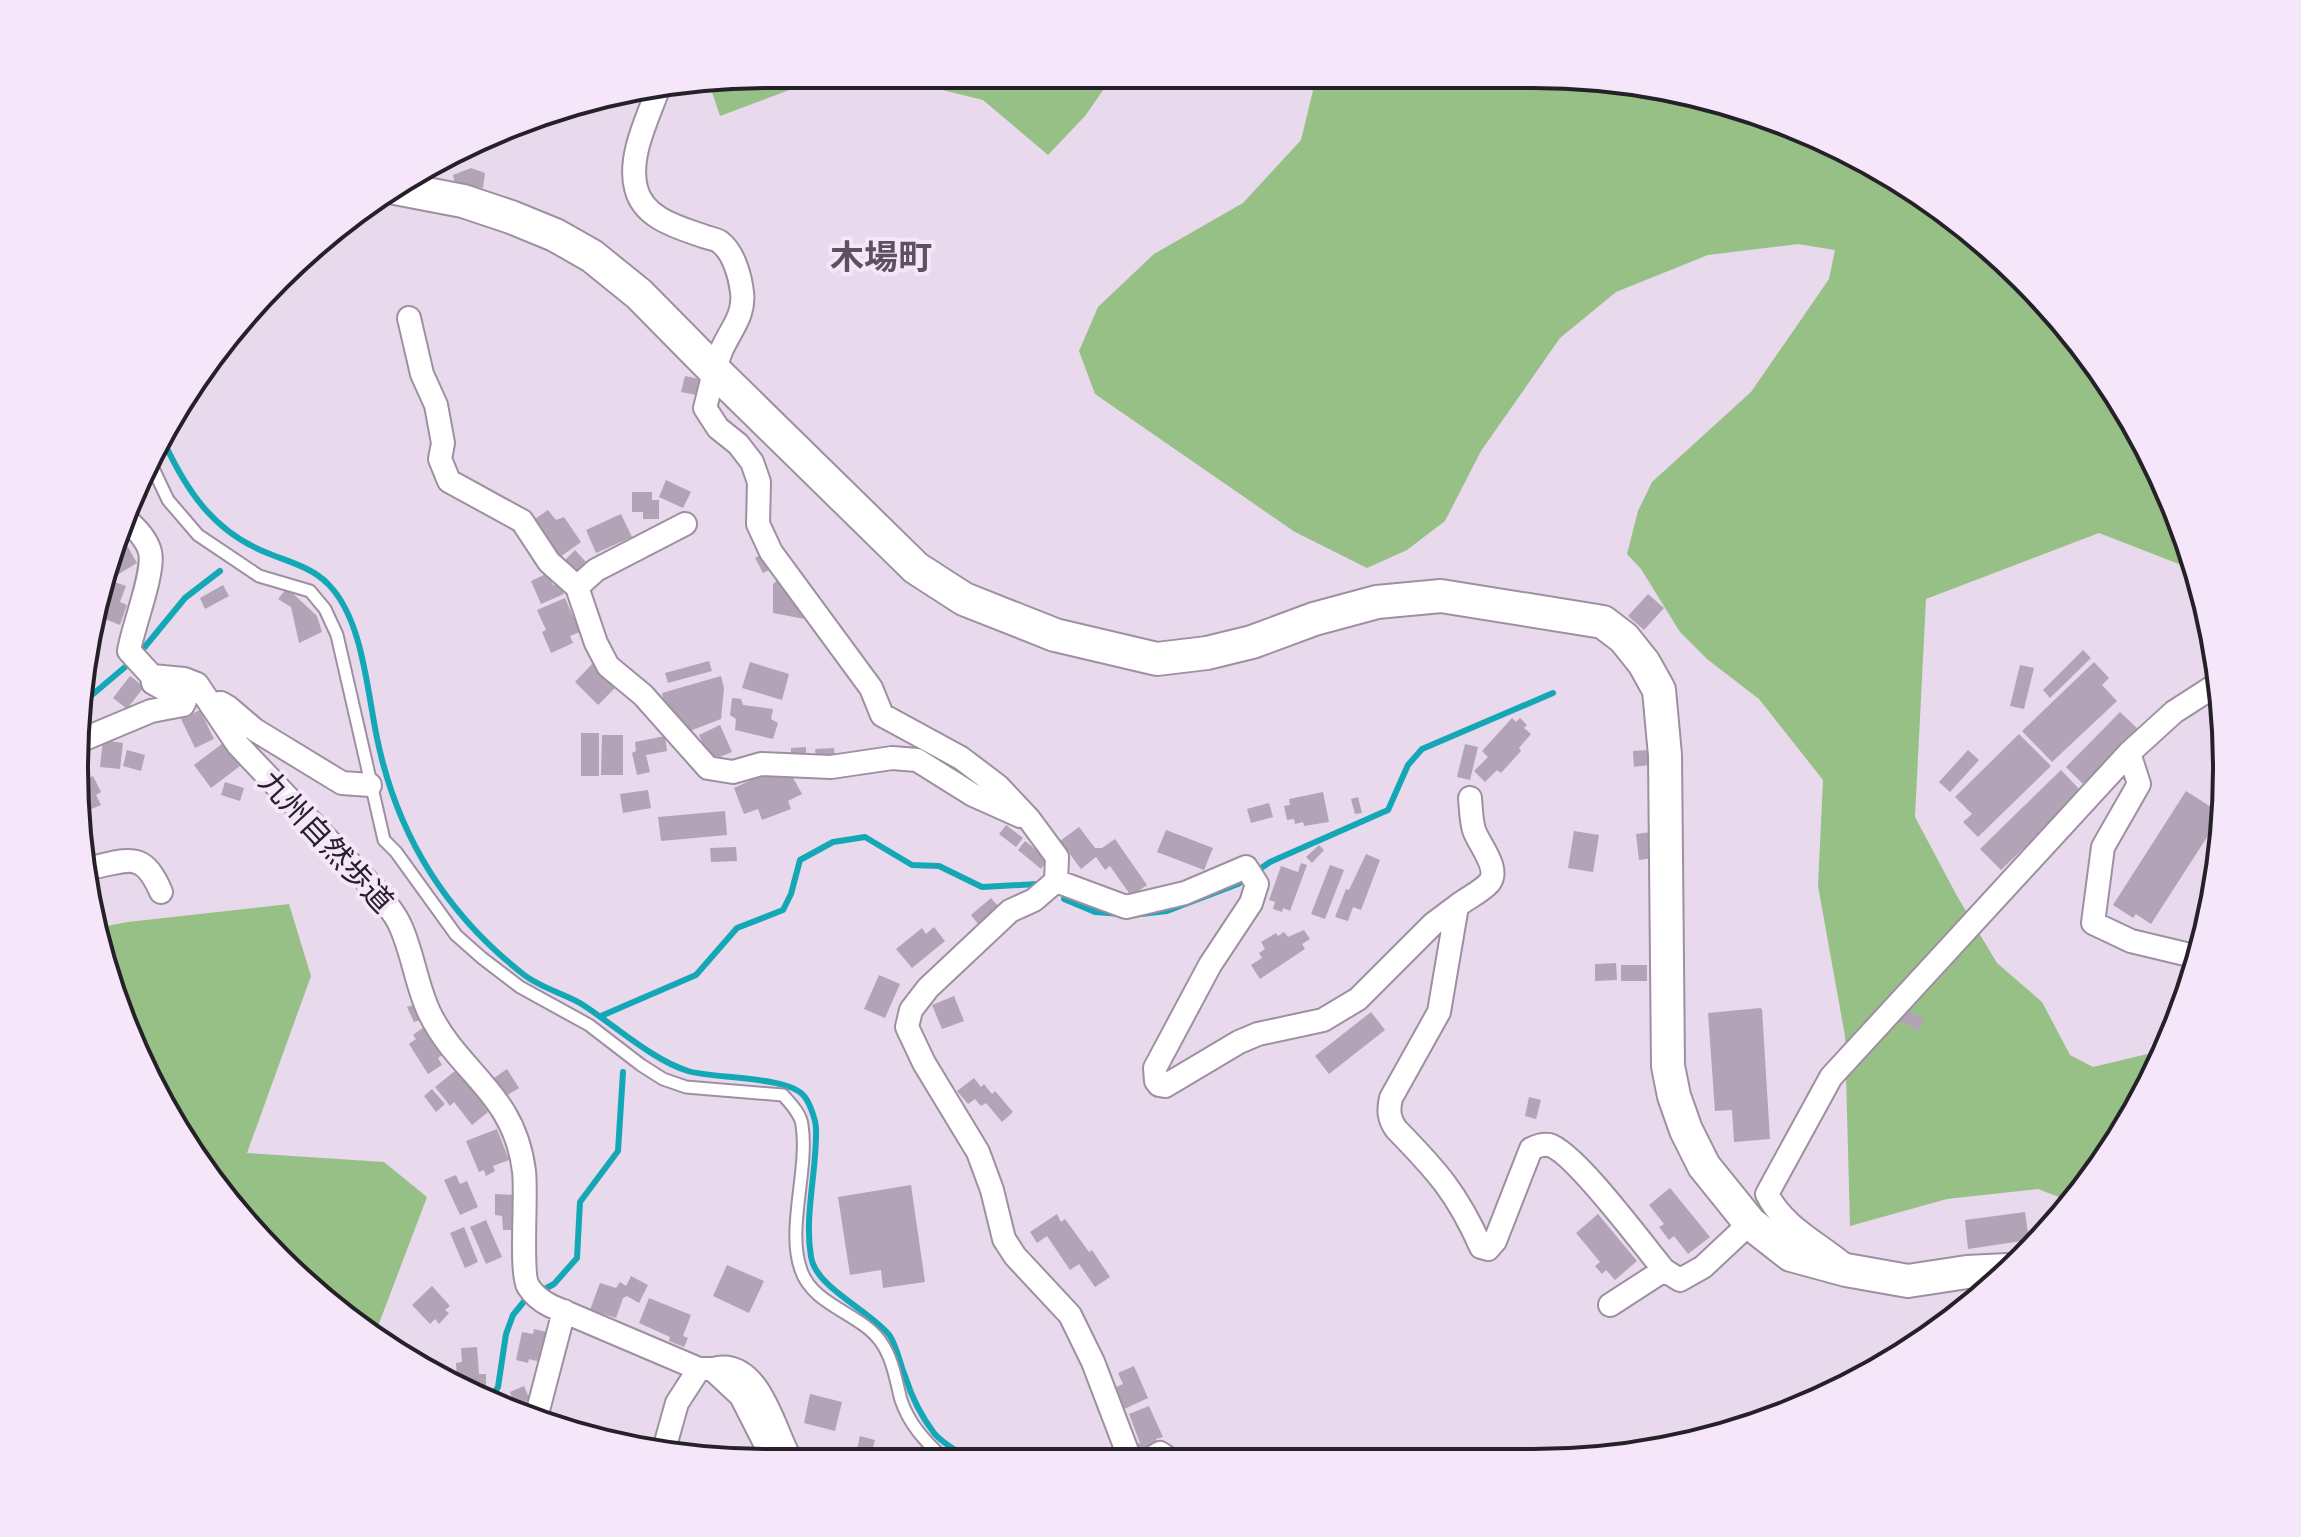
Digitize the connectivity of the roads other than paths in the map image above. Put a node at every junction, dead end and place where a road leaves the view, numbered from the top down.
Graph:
1 (655, 98) edge
2 (409, 191) edge
3 (409, 318) dead end
4 (715, 371) junction
5 (155, 474) edge
6 (685, 524) dead end
7 (134, 525) edge
8 (577, 587) junction
9 (141, 665) junction
10 (2208, 690) edge
11 (212, 704) junction
12 (89, 737) edge
13 (2129, 753) junction
14 (370, 785) junction
15 (1470, 798) dead end
16 (1029, 819) junction
17 (96, 867) edge
18 (1056, 881) junction
19 (161, 892) dead end
20 (1457, 906) junction
21 (2187, 954) edge
22 (1750, 1223) junction
23 (1664, 1270) junction
24 (1846, 1270) junction
25 (1991, 1271) edge
26 (1610, 1305) dead end
27 (558, 1308) junction
28 (706, 1369) junction
29 (538, 1408) edge
30 (666, 1441) edge
31 (768, 1449) edge
32 (785, 1449) edge
33 (934, 1449) edge
34 (1126, 1449) edge

1 - 4 street
2 - 4 street
3 - 8 street
4 - 16 street
4 - 22 street
5 - 14 lane
6 - 8 street
7 - 9 street
8 - 16 street
9 - 11 street, 九州自然歩道
9 - 12 street
10 - 13 street
11 - 14 street
11 - 27 street, 九州自然歩道
13 - 21 street
13 - 24 street
14 - 33 lane
15 - 20 street
16 - 18 street
17 - 19 street
18 - 20 street
18 - 34 street
20 - 23 street
22 - 23 street
22 - 24 street
23 - 26 street
24 - 25 street
27 - 28 street
27 - 29 street
28 - 30 street
28 - 31 street
28 - 32 street

